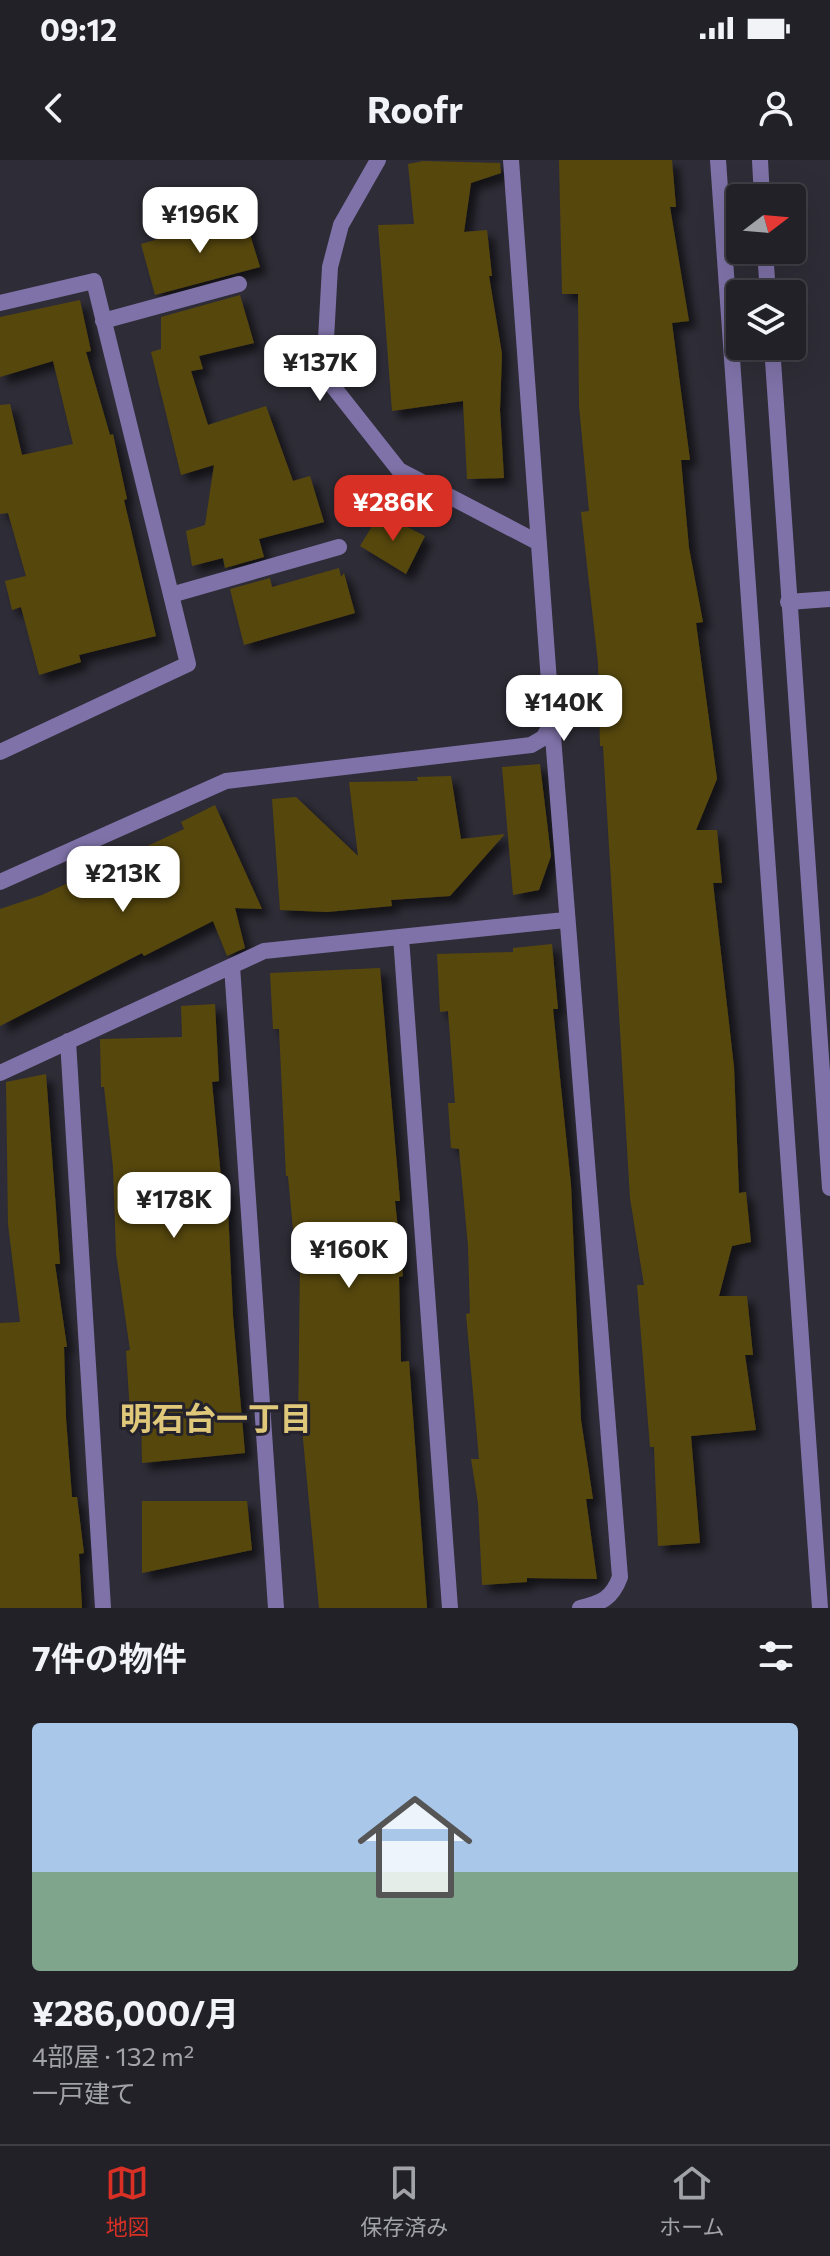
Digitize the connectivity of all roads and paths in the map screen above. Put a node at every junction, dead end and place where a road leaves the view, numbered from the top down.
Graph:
1 (378, 160) edge
2 (511, 160) edge
3 (718, 160) edge
4 (760, 160) edge
5 (761, 184) edge
6 (239, 284) dead end
7 (0, 303) edge
8 (103, 321) junction
9 (773, 360) edge
10 (539, 543) junction
11 (339, 547) dead end
12 (171, 595) junction
13 (830, 599) edge
14 (788, 602) junction
15 (552, 723) junction
16 (0, 752) edge
17 (0, 882) edge
18 (565, 920) junction
19 (401, 937) junction
20 (232, 966) junction
21 (68, 1041) junction
22 (0, 1073) edge
23 (830, 1188) edge
24 (103, 1608) edge
25 (276, 1608) edge
26 (450, 1608) edge
27 (580, 1608) edge
28 (820, 1608) edge

1 - 10 street
2 - 10 street
3 - 28 street
4 - 5 street
6 - 8 street
7 - 8 street
8 - 12 street
9 - 14 street
10 - 15 street
11 - 12 street
12 - 16 street
13 - 14 street
14 - 23 street
15 - 17 street
15 - 18 street
18 - 19 street
18 - 27 street
19 - 20 street
19 - 26 street
20 - 21 street
20 - 25 street
21 - 22 street
21 - 24 street

